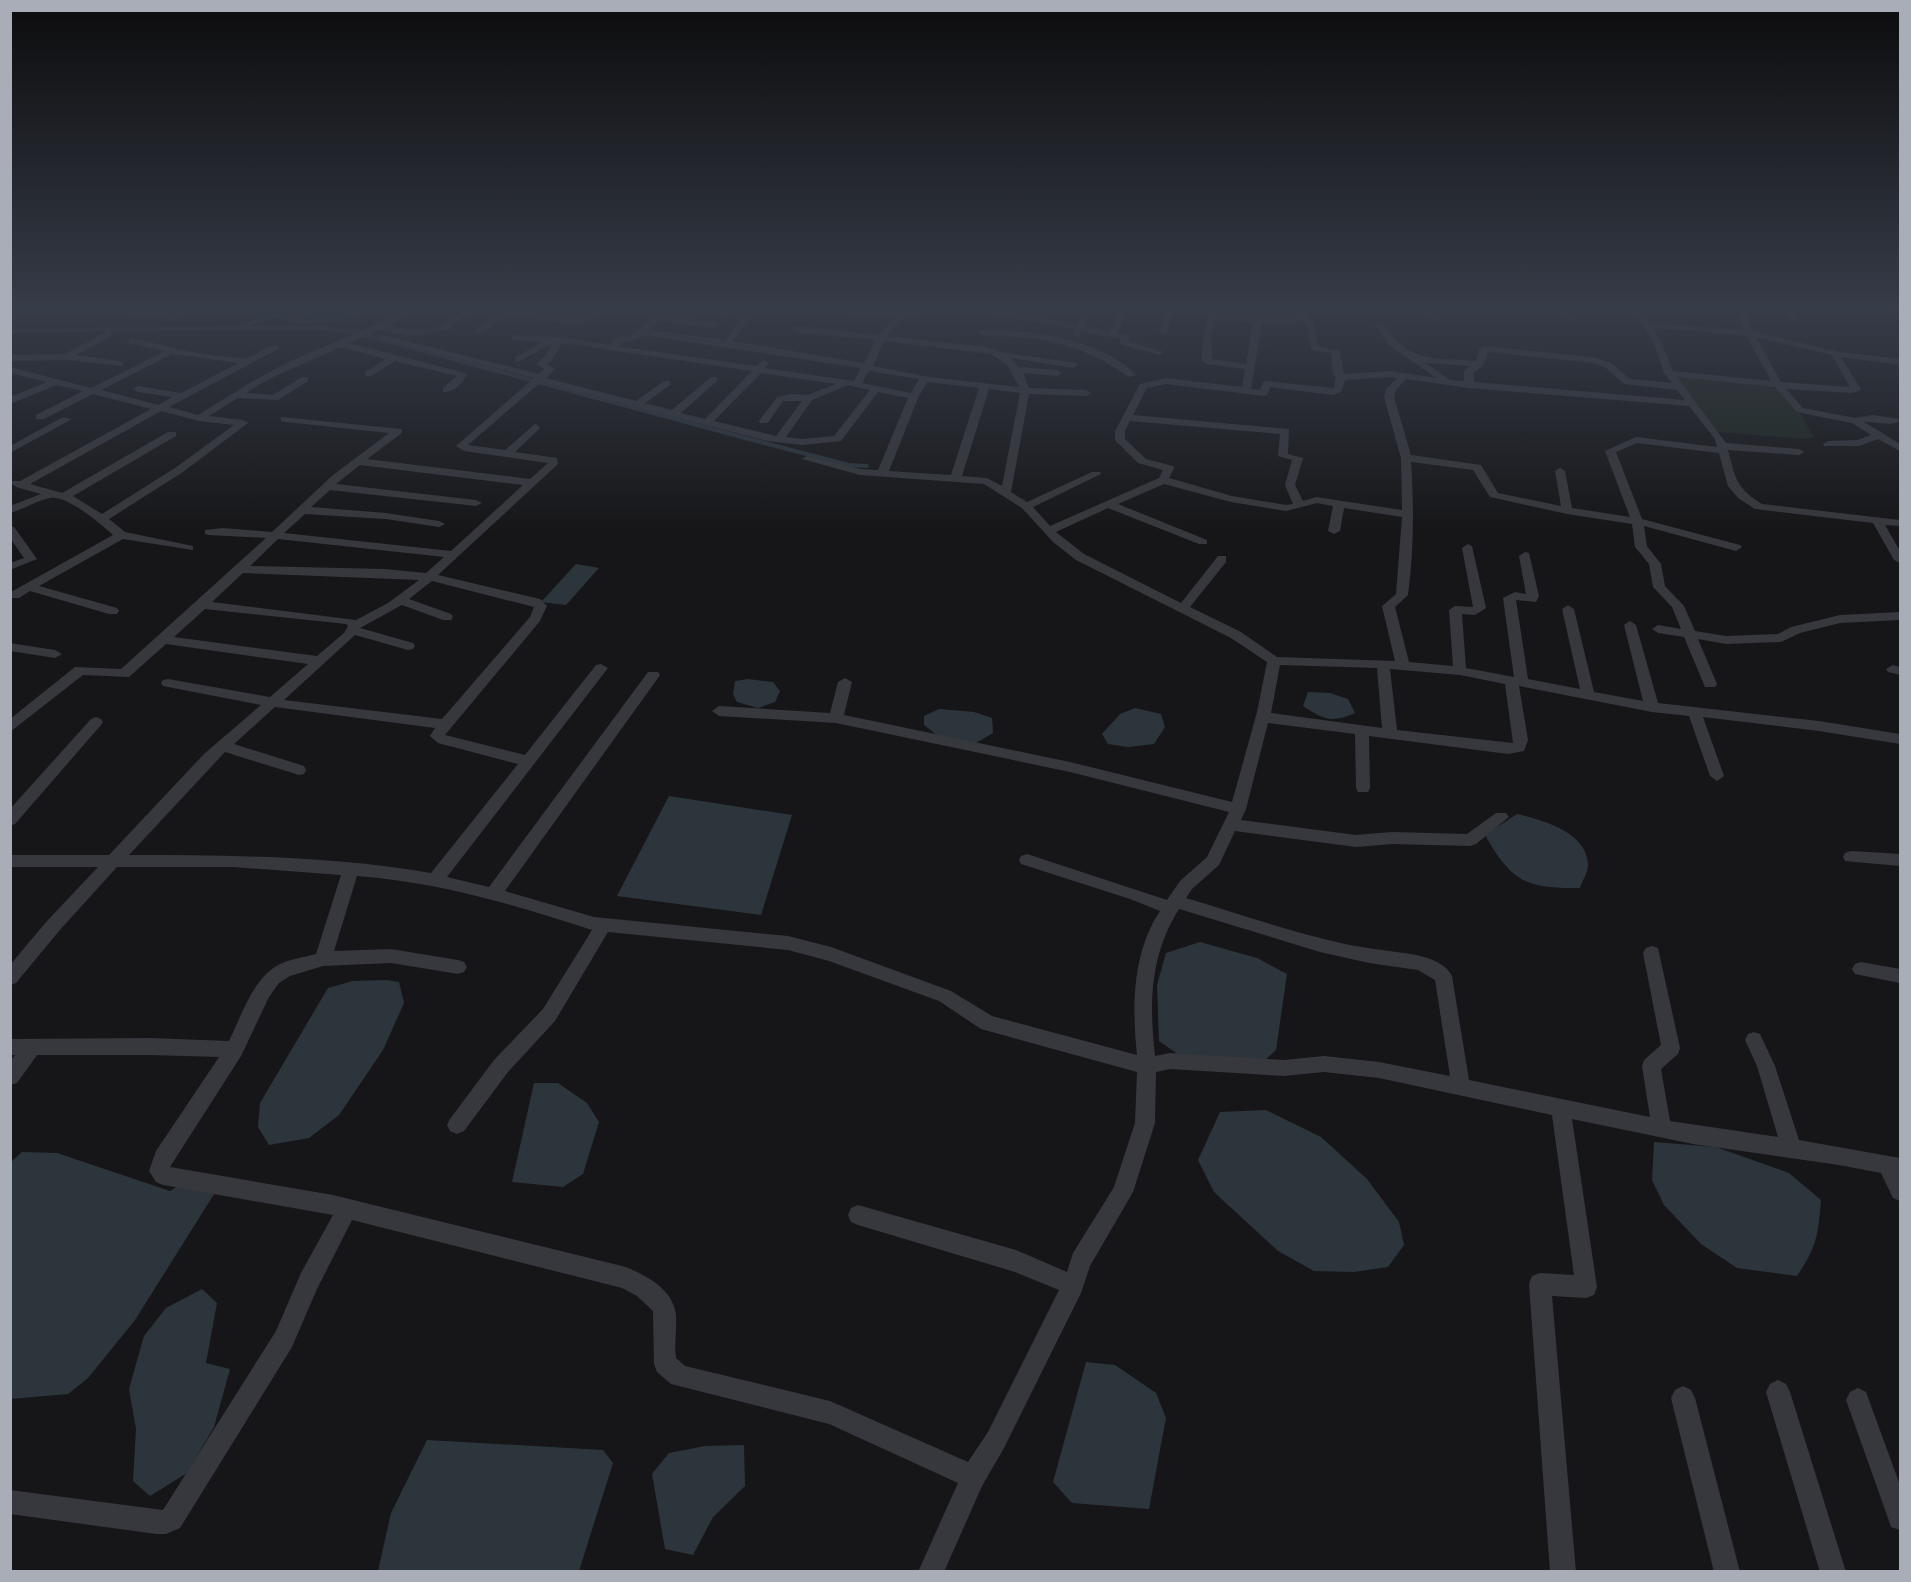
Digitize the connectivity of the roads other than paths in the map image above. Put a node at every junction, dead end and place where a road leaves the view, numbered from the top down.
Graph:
1 (51, 384) edge
2 (63, 384) edge
3 (107, 384) edge
4 (204, 384) edge
5 (254, 384) edge
6 (297, 384) edge
7 (455, 384) edge
8 (534, 384) edge
9 (553, 384) edge
10 (665, 384) edge
11 (708, 384) edge
12 (746, 384) edge
13 (851, 384) edge
14 (856, 384) edge
15 (922, 384) edge
16 (966, 384) edge
17 (1023, 384) edge
18 (1148, 384) edge
19 (1189, 384) edge
20 (1247, 384) edge
21 (1339, 384) edge
22 (1396, 384) edge
23 (1457, 384) edge
24 (1646, 384) edge
25 (1678, 384) edge
26 (1777, 384) joint
27 (1853, 384) edge
28 (1469, 385) joint
29 (985, 386) junction
30 (1680, 387) junction
31 (138, 389) dead end
32 (876, 389) junction
33 (446, 390) dead end
34 (93, 391) junction
35 (1025, 391) junction
36 (1246, 391) junction
37 (1086, 393) dead end
38 (236, 395) junction
39 (182, 396) junction
40 (914, 396) junction
41 (809, 398) junction
42 (11, 401) edge
43 (1691, 403) junction
44 (637, 405) junction
45 (158, 409) junction
46 (672, 415) junction
47 (40, 417) dead end
48 (1127, 417) junction
49 (68, 418) dead end
50 (199, 418) junction
51 (285, 419) dead end
52 (764, 421) dead end
53 (1895, 421) dead end
54 (1855, 422) junction
55 (706, 423) junction
56 (535, 427) dead end
57 (172, 434) dead end
58 (1880, 435) junction
59 (779, 439) junction
60 (1828, 444) dead end
61 (1723, 448) junction
62 (1900, 448) edge
63 (10, 450) edge
64 (1799, 452) dead end
65 (507, 454) junction
66 (1406, 458) junction
67 (807, 459) dead end
68 (357, 461) junction
69 (1560, 471) dead end
70 (883, 472) junction
71 (1096, 474) dead end
72 (956, 477) junction
73 (1163, 480) junction
74 (15, 483) edge
75 (532, 483) junction
76 (328, 486) junction
77 (1006, 491) junction
78 (59, 495) junction
79 (476, 502) dead end
80 (1339, 503) junction
81 (1108, 504) junction
82 (1026, 506) junction
83 (1300, 506) junction
84 (10, 510) edge
85 (302, 510) junction
86 (1567, 511) junction
87 (1407, 514) junction
88 (102, 519) junction
89 (1877, 520) junction
90 (1637, 521) junction
91 (1900, 523) edge
92 (440, 524) dead end
93 (10, 529) edge
94 (1048, 531) junction
95 (1335, 531) dead end
96 (209, 532) dead end
97 (121, 535) junction
98 (274, 537) junction
99 (1203, 542) dead end
100 (1736, 547) dead end
101 (189, 549) dead end
102 (1468, 549) dead end
103 (455, 555) junction
104 (1525, 556) dead end
105 (1222, 559) dead end
106 (1900, 560) edge
107 (10, 567) edge
108 (240, 569) junction
109 (431, 577) junction
110 (28, 587) junction
111 (15, 595) dead end
112 (400, 600) junction
113 (202, 604) junction
114 (1183, 608) junction
115 (1568, 609) dead end
116 (113, 611) dead end
117 (1900, 616) edge
118 (447, 617) dead end
119 (1630, 625) dead end
120 (354, 627) junction
121 (1658, 629) dead end
122 (1691, 635) junction
123 (162, 639) junction
124 (408, 646) dead end
125 (10, 647) edge
126 (55, 654) dead end
127 (320, 661) junction
128 (1274, 661) junction
129 (1383, 664) junction
130 (1403, 666) junction
131 (601, 668) dead end
132 (1460, 671) junction
133 (653, 675) dead end
134 (1517, 681) junction
135 (845, 682) dead end
136 (168, 683) dead end
137 (1710, 684) dead end
138 (1588, 694) junction
139 (274, 702) junction
140 (1652, 706) junction
141 (718, 711) dead end
142 (1694, 711) junction
143 (1262, 717) junction
144 (836, 718) junction
145 (96, 722) dead end
146 (445, 724) junction
147 (10, 728) edge
148 (1362, 730) junction
149 (1390, 734) junction
150 (1900, 739) edge
151 (224, 746) junction
152 (528, 761) junction
153 (299, 770) dead end
154 (1717, 776) dead end
155 (1363, 788) dead end
156 (10, 797) edge
157 (29, 797) junction
158 (1234, 817) junction
159 (1501, 817) dead end
160 (10, 820) edge
161 (1851, 857) dead end
162 (1027, 860) dead end
163 (1900, 860) edge
164 (10, 861) edge
165 (113, 861) junction
166 (351, 870) junction
167 (435, 880) junction
168 (493, 894) junction
169 (1173, 904) junction
170 (604, 925) junction
171 (1652, 953) dead end
172 (323, 959) junction
173 (458, 967) dead end
174 (1861, 969) dead end
175 (1900, 976) edge
176 (10, 978) edge
177 (1754, 1040) dead end
178 (10, 1047) edge
179 (33, 1047) junction
180 (234, 1050) junction
181 (1147, 1066) junction
182 (10, 1077) edge
183 (1461, 1087) junction
184 (1561, 1108) junction
185 (457, 1125) dead end
186 (1662, 1129) junction
187 (1792, 1149) junction
188 (1894, 1166) edge
189 (1900, 1191) edge
190 (347, 1209) junction
191 (858, 1215) dead end
192 (1073, 1285) junction
193 (1778, 1392) dead end
194 (1683, 1398) dead end
195 (1858, 1400) dead end
196 (973, 1477) junction
197 (10, 1502) edge
198 (1900, 1518) edge
199 (930, 1572) edge
200 (1563, 1572) edge
201 (1727, 1572) edge
202 (1833, 1572) edge

1 - 42 street
2 - 34 street
3 - 34 street
4 - 39 street
5 - 38 street
6 - 38 street
7 - 33 street
8 - 65 street
9 - 44 street
10 - 44 street
11 - 46 street
12 - 55 street
13 - 41 street
14 - 32 street
15 - 40 street
16 - 29 street
17 - 35 street
18 - 48 street
19 - 36 street
20 - 36 street
21 - 36 street
22 - 66 street
23 - 28 street
24 - 30 street
25 - 30 street
26 - 27 street
26 - 54 street
28 - 43 street
29 - 35 street
29 - 72 street
30 - 43 street
31 - 39 street
32 - 40 street
32 - 59 street
34 - 45 street
34 - 47 street
35 - 37 street
35 - 77 street
38 - 50 street
39 - 45 street
40 - 70 street
41 - 52 street
41 - 59 street
43 - 61 street
44 - 46 street
45 - 50 street
45 - 74 street
46 - 55 street
48 - 73 street
48 - 83 street
49 - 63 street
50 - 88 street
51 - 68 street
53 - 54 street
54 - 58 street
55 - 59 street
56 - 65 street
57 - 78 street
58 - 60 street
58 - 62 street
61 - 64 street
61 - 89 street
61 - 90 street
65 - 75 street
66 - 86 street
66 - 87 street
67 - 70 street
68 - 75 street
68 - 76 street
69 - 86 street
70 - 72 street
71 - 82 street
72 - 77 street
73 - 81 street
73 - 83 street
74 - 78 street
75 - 103 street
76 - 79 street
76 - 85 street
77 - 82 street
78 - 84 street
78 - 88 street
80 - 83 street
80 - 87 street
80 - 95 street
81 - 94 street
81 - 99 street
82 - 94 street
85 - 92 street
85 - 98 street
86 - 90 street
87 - 130 street
88 - 97 street
89 - 91 street
89 - 106 street
90 - 100 street
90 - 122 street
93 - 107 street
94 - 114 street
96 - 98 street
97 - 101 street
97 - 110 street
98 - 103 street
98 - 108 street
102 - 132 street
103 - 109 street
104 - 134 street
105 - 114 street
108 - 109 street
108 - 113 street
109 - 112 street
109 - 146 street
110 - 111 street
110 - 116 street
112 - 118 street
112 - 120 street
113 - 120 street
113 - 123 street
114 - 128 street
115 - 138 street
117 - 122 street
119 - 140 street
120 - 124 street
120 - 127 street
121 - 122 street
122 - 137 street
123 - 127 street
123 - 147 street
125 - 126 street
127 - 139 street
128 - 129 street
128 - 143 street
129 - 130 street
129 - 149 street
130 - 132 street
131 - 152 street
132 - 134 street
133 - 168 street
134 - 138 street
134 - 149 street
135 - 144 street
136 - 139 street
138 - 140 street
139 - 146 street
139 - 151 street
140 - 142 street
141 - 144 street
142 - 150 street
142 - 154 street
143 - 148 street
143 - 158 street
144 - 158 street
145 - 157 street
146 - 152 street
148 - 149 street
148 - 155 street
151 - 153 street
151 - 165 street
152 - 167 street
156 - 157 street
157 - 160 street
158 - 159 street
158 - 169 street
161 - 163 street
162 - 169 street
164 - 165 street
165 - 166 street
165 - 176 street
166 - 167 street
166 - 172 street
167 - 168 street
168 - 170 street
169 - 181 street
169 - 183 street
170 - 181 street
170 - 185 street
171 - 186 street
172 - 173 street
172 - 180 street
174 - 175 street
177 - 187 street
178 - 179 street
179 - 180 street
179 - 182 street
180 - 190 street
181 - 183 street
181 - 192 street
183 - 184 street
184 - 186 street
184 - 200 street
186 - 187 street
187 - 188 street
188 - 189 street
190 - 196 street
190 - 197 street
191 - 192 street
192 - 196 street
193 - 202 street
194 - 201 street
195 - 198 street
196 - 199 street

